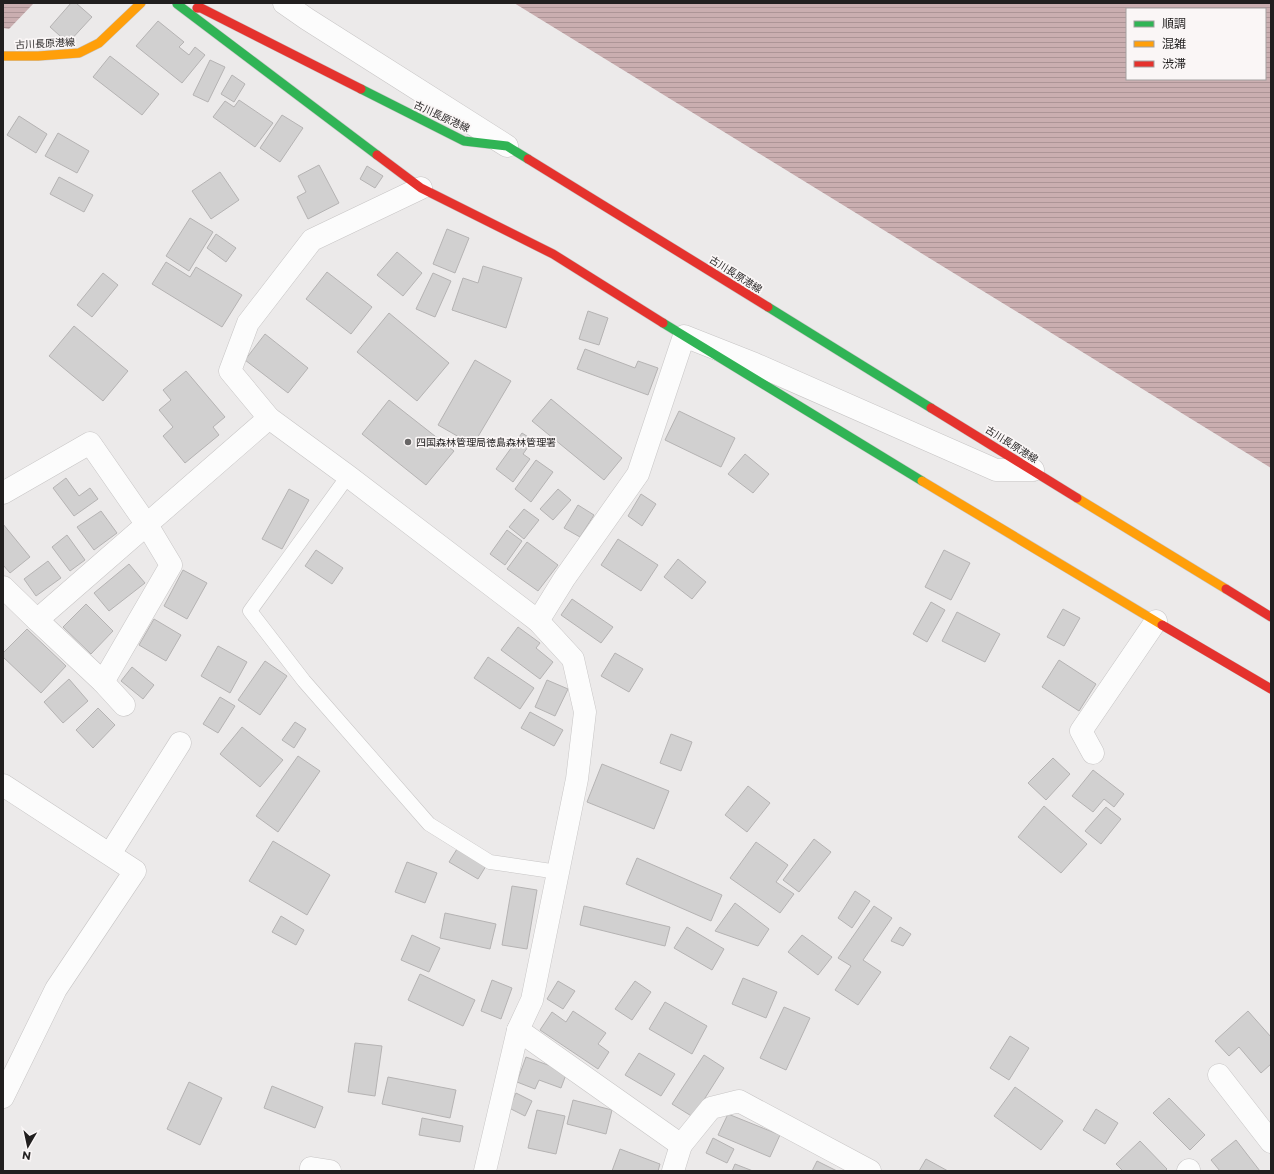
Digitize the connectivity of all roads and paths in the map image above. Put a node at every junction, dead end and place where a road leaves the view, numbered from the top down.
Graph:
1 (141, 3) edge
2 (166, 3) edge
3 (284, 3) edge
4 (177, 4) edge
5 (3, 56) edge
6 (507, 146) junction
7 (421, 188) junction
8 (684, 336) junction
9 (269, 418) junction
10 (1033, 470) junction
11 (348, 476) junction
12 (3, 493) edge
13 (147, 525) junction
14 (3, 587) edge
15 (1271, 617) edge
16 (36, 620) junction
17 (538, 621) junction
18 (1156, 621) junction
19 (103, 682) junction
20 (1271, 689) edge
21 (124, 704) dead end
22 (180, 743) dead end
23 (1093, 753) dead end
24 (3, 785) edge
25 (110, 854) junction
26 (558, 872) junction
27 (518, 1030) junction
28 (1219, 1076) dead end
29 (3, 1097) edge
30 (1271, 1142) edge
31 (681, 1145) junction
32 (311, 1171) edge
33 (330, 1171) edge
34 (486, 1171) edge
35 (673, 1171) edge
36 (870, 1171) edge

1 - 5 main road, 古川長原港線
2 - 4 main road, 古川長原港線
3 - 6 street
4 - 6 main road, 古川長原港線
4 - 7 main road
6 - 10 main road, 古川長原港線
7 - 8 main road
7 - 9 street
8 - 10 street
8 - 17 street
8 - 18 main road
9 - 11 street
9 - 13 street
10 - 15 main road, 古川長原港線
11 - 17 street
11 - 26 lane
12 - 13 street
13 - 16 street
13 - 19 street
14 - 16 street
16 - 19 street
17 - 26 street
18 - 20 main road
18 - 23 street
19 - 21 street
22 - 25 street
24 - 25 street
25 - 29 street
26 - 27 street
27 - 31 street
27 - 34 street
28 - 30 street
31 - 35 street
31 - 36 street
32 - 33 street

